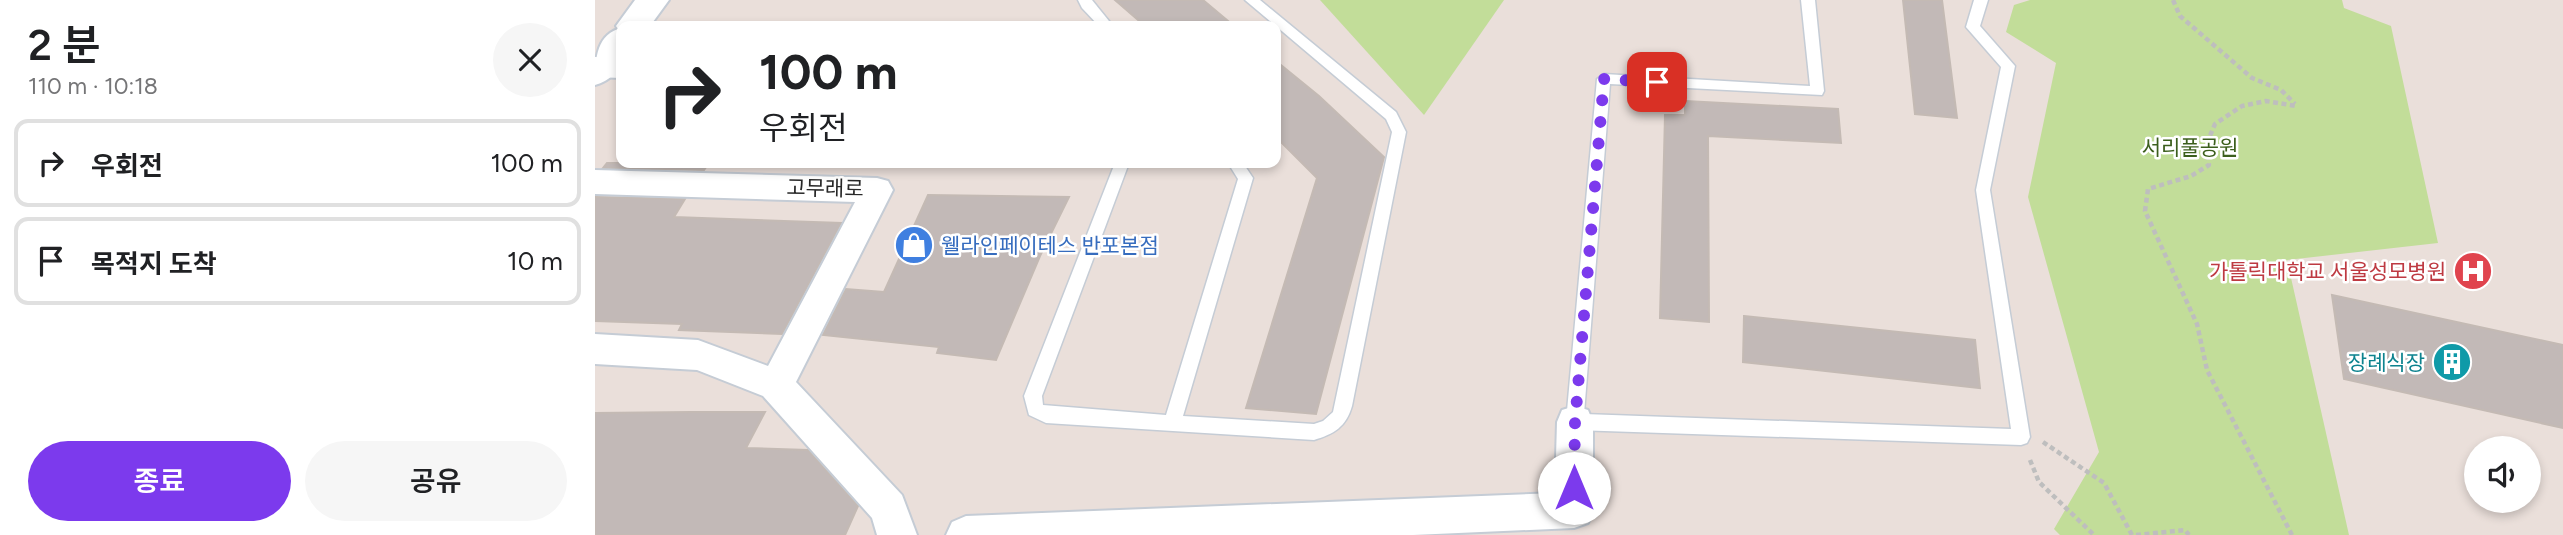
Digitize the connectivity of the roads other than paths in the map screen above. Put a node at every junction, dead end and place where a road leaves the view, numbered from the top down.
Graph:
1 (653, 0) edge
2 (1085, 0) edge
3 (1252, 0) edge
4 (1808, 0) edge
5 (1981, 0) edge
6 (636, 21) edge
7 (1102, 21) edge
8 (1277, 21) edge
9 (1281, 24) edge
10 (616, 48) edge
11 (603, 68) edge
12 (1120, 168) edge
13 (1239, 168) edge
14 (595, 182) edge
15 (595, 349) edge
16 (776, 385) junction
17 (1575, 422) junction
18 (1172, 424) junction
19 (897, 535) edge
20 (966, 535) edge

1 - 6 street
2 - 7 lane
3 - 8 lane
4 - 17 lane
5 - 17 lane
9 - 18 lane
10 - 11 street
12 - 18 lane
13 - 18 lane
14 - 16 street, 고무래로
15 - 16 street
16 - 19 street
17 - 20 street

